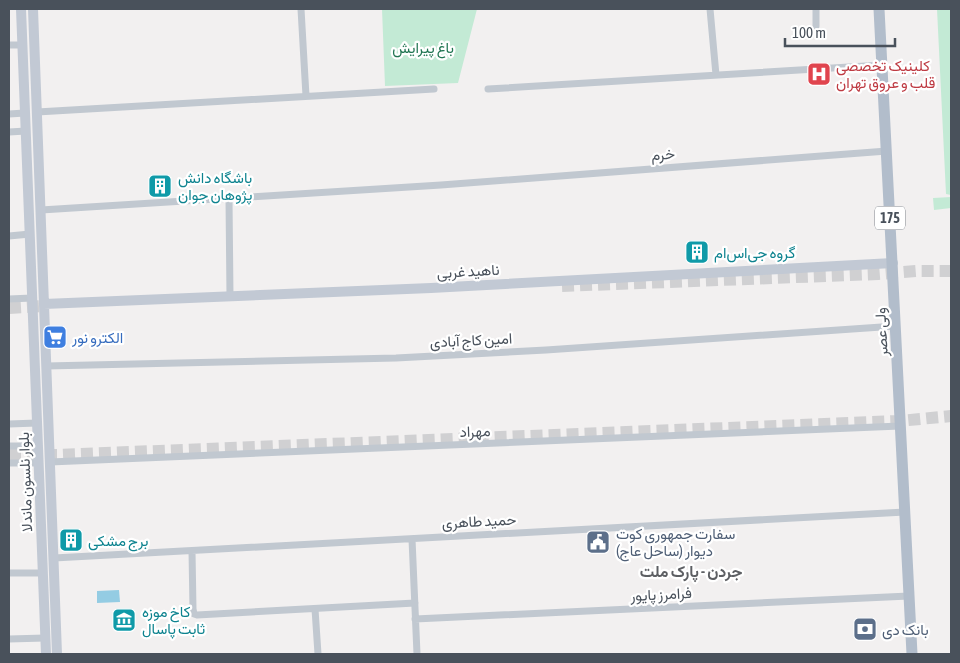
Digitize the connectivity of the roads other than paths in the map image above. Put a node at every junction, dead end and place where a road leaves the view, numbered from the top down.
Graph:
1 (21, 9) edge
2 (33, 9) edge
3 (301, 9) edge
4 (710, 9) edge
5 (816, 9) edge
6 (879, 9) edge
7 (816, 26) dead end
8 (23, 45) junction
9 (9, 46) edge
10 (882, 66) junction
11 (716, 75) junction
12 (488, 89) dead end
13 (434, 90) dead end
14 (306, 96) junction
15 (37, 112) junction
16 (25, 113) junction
17 (9, 114) edge
18 (26, 131) junction
19 (9, 132) edge
20 (887, 151) junction
21 (229, 199) junction
22 (40, 210) junction
23 (30, 234) junction
24 (9, 236) edge
25 (893, 263) junction
26 (230, 296) junction
27 (32, 298) junction
28 (9, 299) edge
29 (44, 304) junction
30 (896, 326) junction
31 (46, 366) junction
32 (37, 423) junction
33 (9, 424) edge
34 (900, 426) junction
35 (9, 446) edge
36 (38, 446) junction
37 (50, 462) junction
38 (39, 463) junction
39 (9, 464) edge
40 (905, 512) junction
41 (412, 539) junction
42 (192, 550) junction
43 (54, 558) junction
44 (9, 573) edge
45 (43, 573) junction
46 (909, 596) junction
47 (414, 602) junction
48 (315, 609) junction
49 (415, 619) junction
50 (46, 638) junction
51 (57, 638) junction
52 (9, 639) edge
53 (46, 654) edge
54 (57, 654) edge
55 (318, 654) edge
56 (417, 654) edge
57 (912, 654) edge

1 - 8 main road, بلوار نلسون ماندلا
2 - 15 main road, بلوار نلسون ماندلا
3 - 14 street
4 - 11 street
5 - 7 street
6 - 10 main road, ولی عصر / 175
8 - 9 street
8 - 16 main road, بلوار نلسون ماندلا
10 - 11 street
10 - 20 main road, ولی عصر / 175
11 - 12 street
13 - 14 street
14 - 15 street
15 - 22 main road, بلوار نلسون ماندلا
16 - 17 street
16 - 18 main road, بلوار نلسون ماندلا
18 - 19 street
18 - 23 main road, بلوار نلسون ماندلا
20 - 21 street, خرم
20 - 25 main road, ولی عصر / 175
21 - 22 street, خرم
21 - 26 street
22 - 29 main road, بلوار نلسون ماندلا
23 - 24 street
23 - 27 main road, بلوار نلسون ماندلا
25 - 26 main road, ناهید غربی
25 - 30 main road, ولی عصر / 175
26 - 29 main road, ناهید غربی
27 - 28 street
27 - 32 main road, بلوار نلسون ماندلا
29 - 31 main road, بلوار نلسون ماندلا
30 - 31 street, امین کاج آبادی
30 - 34 main road, ولی عصر / 175
31 - 37 main road, بلوار نلسون ماندلا
32 - 33 street
32 - 36 main road, بلوار نلسون ماندلا
34 - 37 street, مهراد
34 - 40 main road, ولی عصر / 175
35 - 36 street
36 - 38 main road, بلوار نلسون ماندلا
37 - 43 main road, بلوار نلسون ماندلا
38 - 39 street
38 - 45 main road, بلوار نلسون ماندلا
40 - 41 street, حمید طاهری
40 - 46 main road, ولی عصر / 175
41 - 42 street, حمید طاهری
41 - 47 street
42 - 43 street, حمید طاهری
42 - 48 street
43 - 51 main road, بلوار نلسون ماندلا
44 - 45 street
45 - 50 main road, بلوار نلسون ماندلا
46 - 49 street, فرامرز پایور
46 - 57 main road, ولی عصر / 175
47 - 48 street
47 - 49 street
48 - 55 street
49 - 56 street
50 - 51 main road
50 - 52 street
50 - 53 main road, بلوار نلسون ماندلا
51 - 54 main road, بلوار نلسون ماندلا

